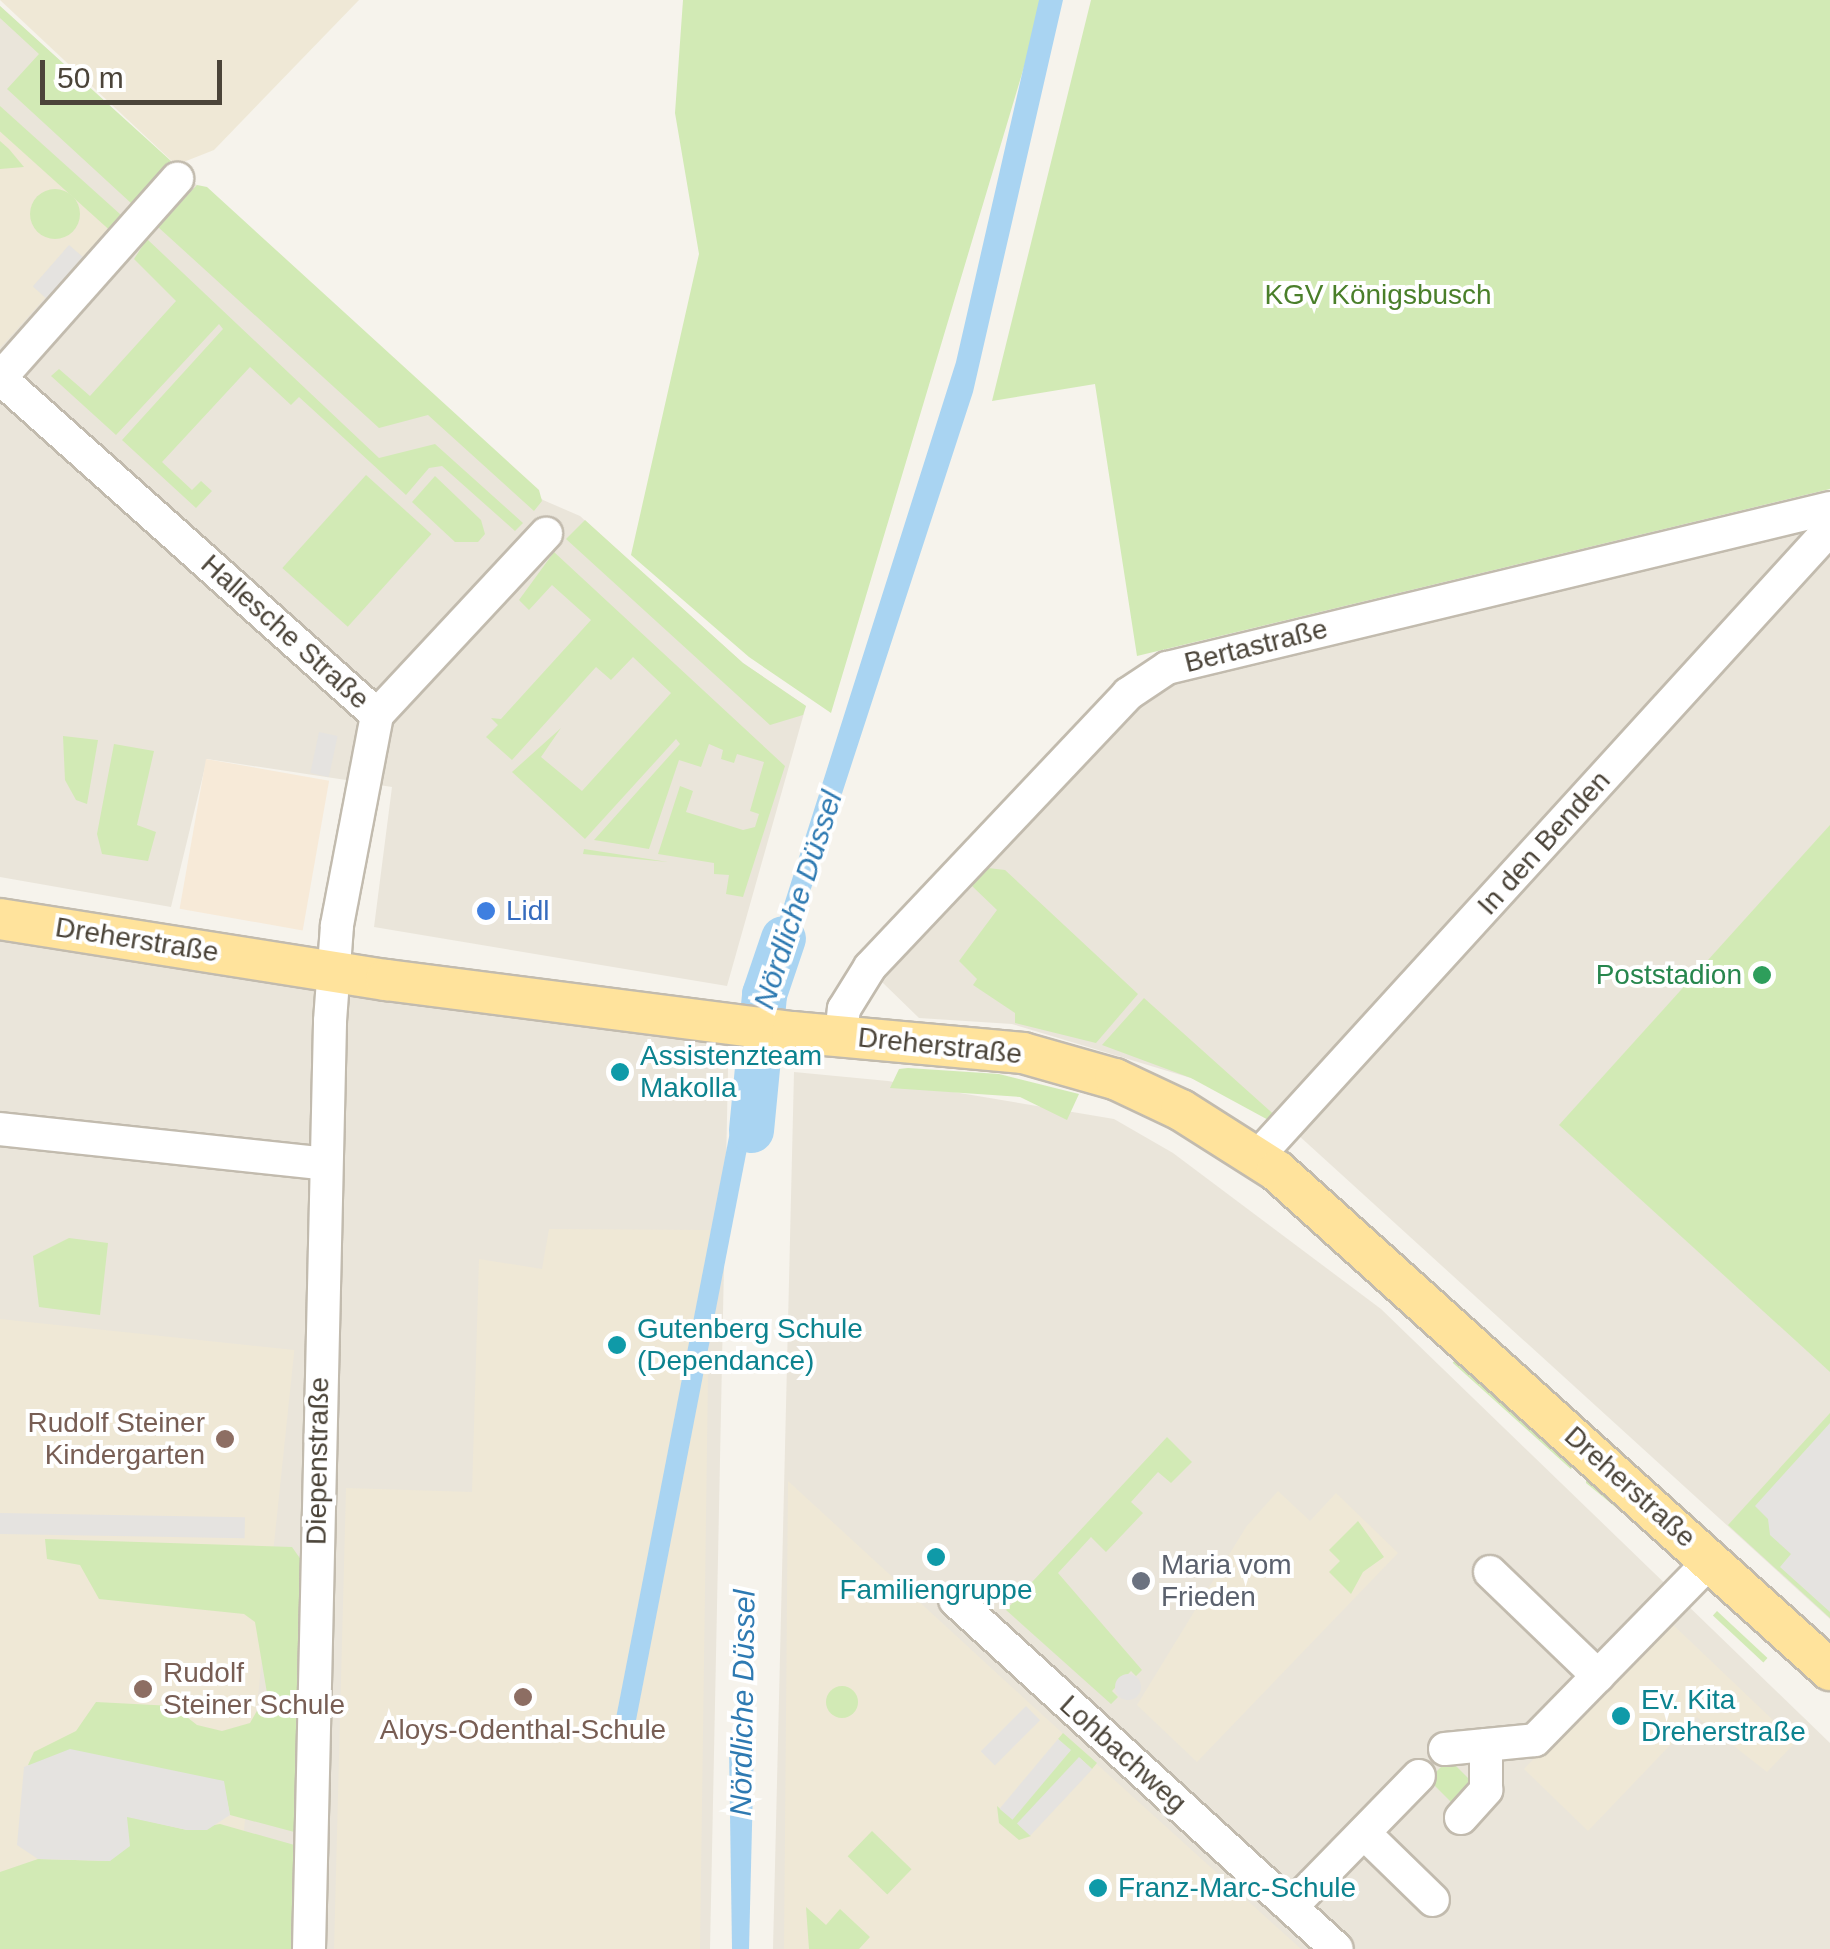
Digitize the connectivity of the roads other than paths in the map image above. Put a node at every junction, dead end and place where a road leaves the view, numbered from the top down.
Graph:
1 (178, 179) dead end
2 (1, 377) edge
3 (1830, 508) edge
4 (1830, 529) edge
5 (546, 534) dead end
6 (377, 715) junction
7 (0, 919) edge
8 (334, 972) junction
9 (841, 1036) junction
10 (0, 1129) edge
11 (1258, 1156) junction
12 (326, 1164) junction
13 (1711, 1560) junction
14 (1490, 1572) dead end
15 (955, 1600) dead end
16 (1830, 1670) edge
17 (1598, 1676) junction
18 (1486, 1745) junction
19 (1445, 1750) dead end
20 (1419, 1776) dead end
21 (1461, 1818) dead end
22 (1364, 1832) junction
23 (1432, 1900) dead end
24 (1290, 1907) junction
25 (310, 1949) edge
26 (1337, 1949) edge

1 - 2 street
2 - 6 street, Hallesche Straße
3 - 9 street, Bertastraße
4 - 11 street, In den Benden
5 - 6 street
6 - 8 street, Hallesche Straße
7 - 8 main road, Dreherstraße
8 - 9 main road, Dreherstraße
8 - 12 street, Diepenstraße
9 - 11 main road, Dreherstraße
10 - 12 street
11 - 13 main road, Dreherstraße
12 - 25 street, Diepenstraße
13 - 16 main road, Dreherstraße
13 - 17 street, Dreherstraße
14 - 17 street
15 - 24 street, Lohbachweg
17 - 18 street, Dreherstraße
18 - 19 street, Dreherstraße
18 - 21 street
20 - 22 street
22 - 23 street
22 - 24 street
24 - 26 street, Lohbachweg

